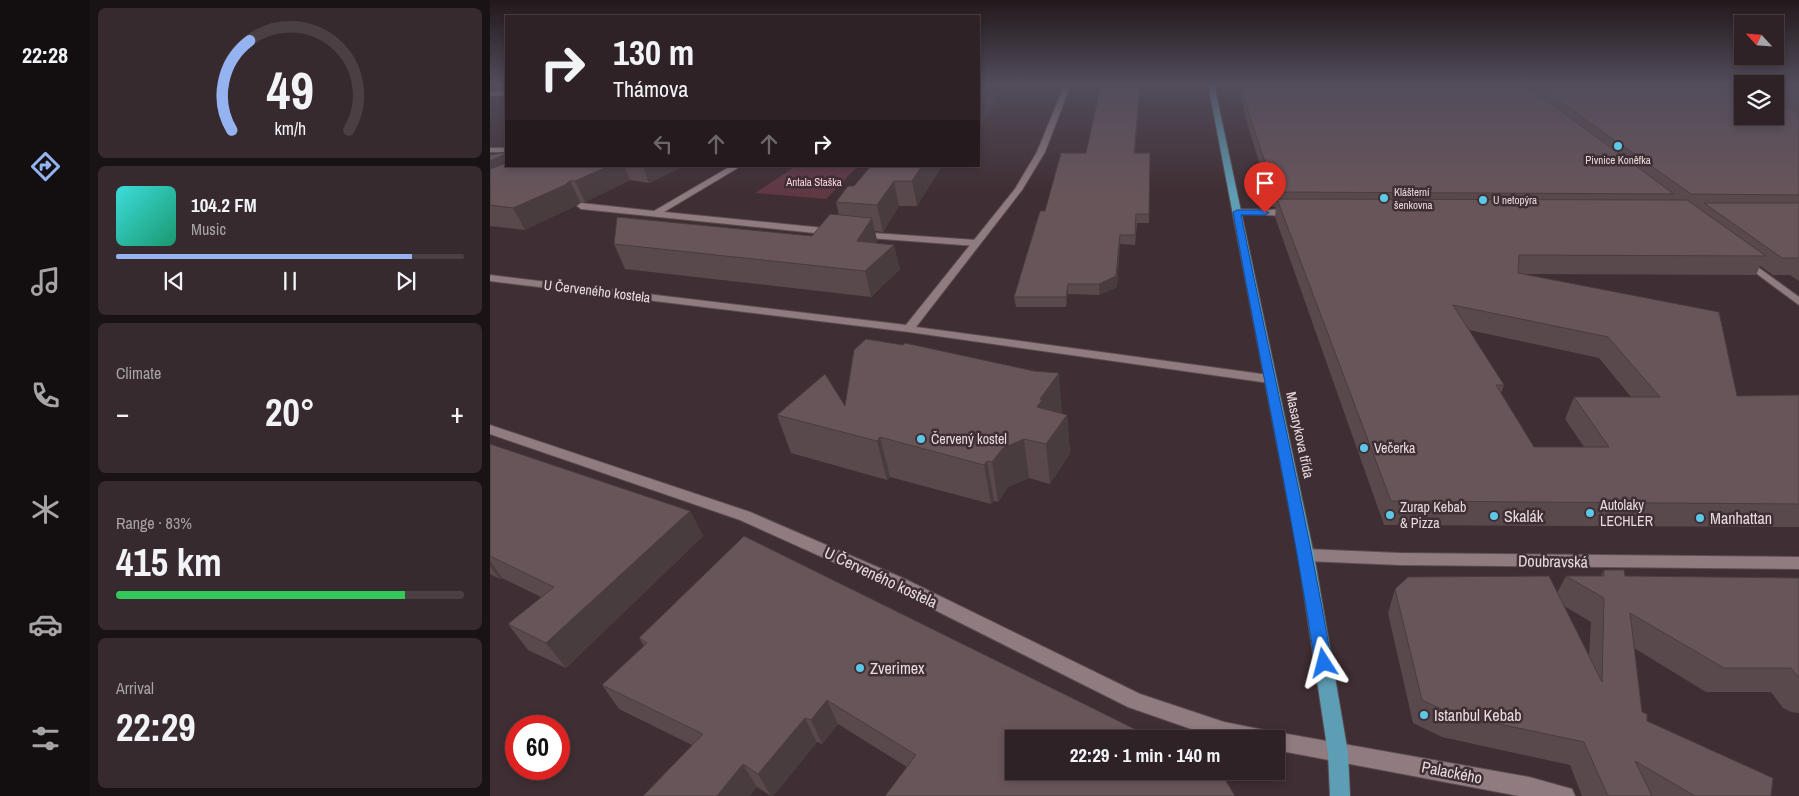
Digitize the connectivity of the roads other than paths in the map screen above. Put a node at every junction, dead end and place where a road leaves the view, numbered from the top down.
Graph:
1 (1054, 121) edge
2 (1219, 121) edge
3 (490, 150) edge
4 (505, 150) edge
5 (735, 167) edge
6 (581, 206) dead end
7 (1237, 212) junction
8 (1299, 213) edge
9 (655, 214) junction
10 (976, 243) junction
11 (1737, 255) edge
12 (490, 278) edge
13 (1799, 302) edge
14 (909, 329) junction
15 (1269, 378) junction
16 (490, 429) edge
17 (1306, 555) junction
18 (1799, 563) edge
19 (1221, 730) edge
20 (1285, 743) edge
21 (1338, 754) junction
22 (1340, 796) edge
23 (1565, 796) edge

1 - 10 street
2 - 7 main road, Masarykova třída
3 - 4 street
5 - 9 street
6 - 9 street
7 - 8 street
7 - 15 main road, Masarykova třída
9 - 10 street
10 - 14 street
11 - 13 street
12 - 14 street, U Červeného kostela
14 - 15 street, U Červeného kostela
15 - 17 main road, Masarykova třída
16 - 19 street, U Červeného kostela
17 - 18 street, Doubravská
17 - 21 main road, Masarykova třída
20 - 21 street
21 - 22 main road, Masarykova třída
21 - 23 street, Palackého

